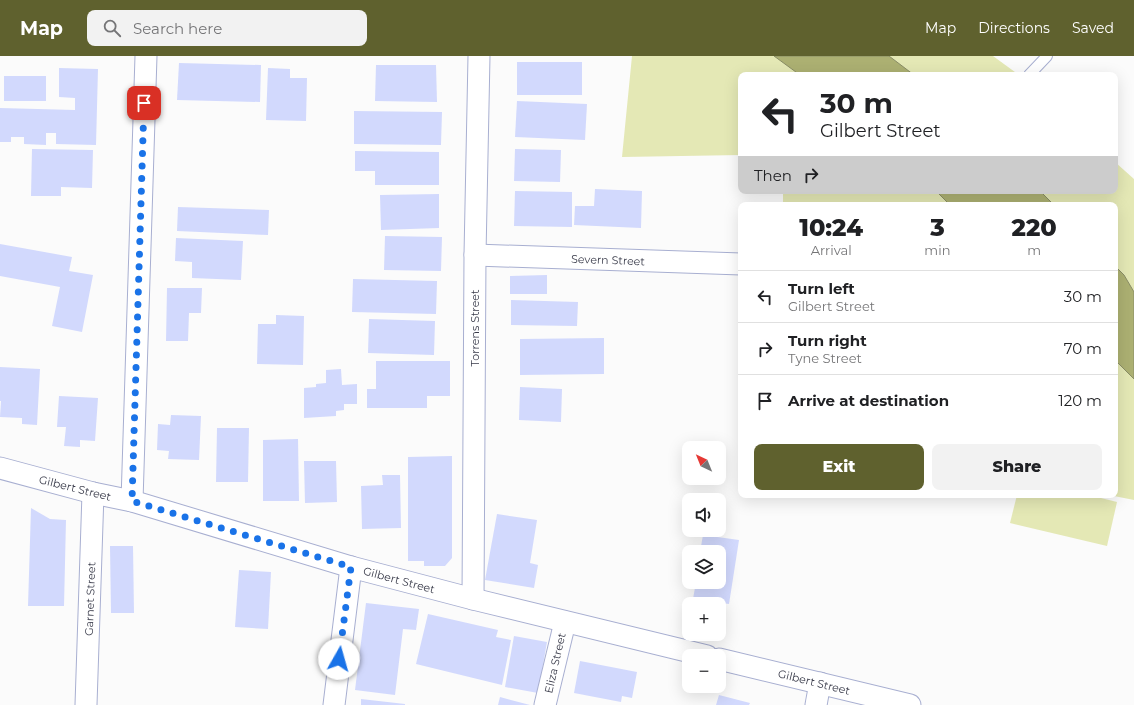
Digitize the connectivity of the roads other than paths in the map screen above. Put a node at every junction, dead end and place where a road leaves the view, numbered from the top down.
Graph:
1 (146, 56) edge
2 (479, 56) edge
3 (1047, 56) edge
4 (1032, 72) edge
5 (475, 255) junction
6 (738, 264) edge
7 (0, 468) edge
8 (93, 493) junction
9 (132, 501) junction
10 (351, 567) junction
11 (472, 599) junction
12 (565, 622) junction
13 (682, 650) edge
14 (726, 661) edge
15 (820, 683) junction
16 (86, 705) edge
17 (334, 705) edge
18 (545, 705) edge
19 (816, 705) edge
20 (910, 705) edge

1 - 9 street
2 - 5 street, Torrens Street
3 - 4 lane
5 - 6 street, Severn Street
5 - 11 street, Torrens Street
7 - 8 street, Gilbert Street
8 - 9 street, Gilbert Street
8 - 16 street, Garnet Street
9 - 10 street, Gilbert Street
10 - 11 street, Gilbert Street
10 - 17 street
11 - 12 street, Gilbert Street
12 - 13 street, Gilbert Street
12 - 18 street, Eliza Street
14 - 15 street, Gilbert Street
15 - 19 street
15 - 20 street, Gilbert Street

